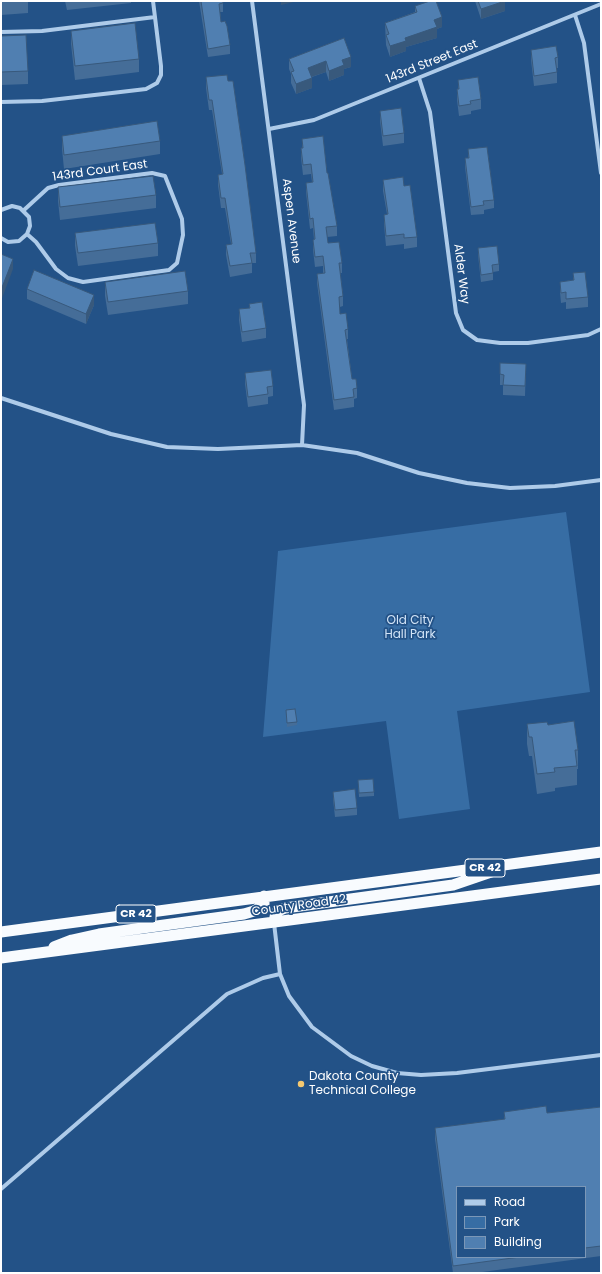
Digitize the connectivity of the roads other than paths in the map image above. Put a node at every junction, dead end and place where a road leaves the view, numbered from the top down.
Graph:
1 (153, 1) edge
2 (252, 1) edge
3 (601, 4) edge
4 (575, 15) junction
5 (155, 17) junction
6 (1, 32) edge
7 (419, 78) junction
8 (1, 102) edge
9 (269, 129) junction
10 (601, 173) edge
11 (1, 210) edge
12 (24, 210) junction
13 (27, 234) junction
14 (1, 238) edge
15 (601, 329) edge
16 (1, 398) edge
17 (302, 444) junction
18 (601, 480) edge
19 (601, 852) edge
20 (515, 864) junction
21 (601, 879) edge
22 (264, 896) junction
23 (274, 922) junction
24 (1, 932) edge
25 (39, 953) junction
26 (1, 958) edge
27 (280, 974) junction
28 (601, 1055) edge
29 (1, 1188) edge

1 - 5 street
2 - 9 street, Aspen Avenue
3 - 4 street, 143rd Street East
4 - 7 street, 143rd Street East
4 - 10 street
5 - 6 street
5 - 8 street
7 - 9 street, 143rd Street East
7 - 15 street, Alder Way
9 - 17 street, Aspen Avenue
11 - 12 street
12 - 13 street
12 - 13 street, 143rd Court East
13 - 14 street
16 - 17 street
17 - 18 street
19 - 20 highway, County Road 42 / CR 42
20 - 22 highway, County Road 42 / CR 42
20 - 23 highway
21 - 23 highway, County Road 42 / CR 42
22 - 24 highway, County Road 42 / CR 42
22 - 25 highway
23 - 25 highway, County Road 42 / CR 42
23 - 27 street
25 - 26 highway, County Road 42 / CR 42
27 - 28 street
27 - 29 street

